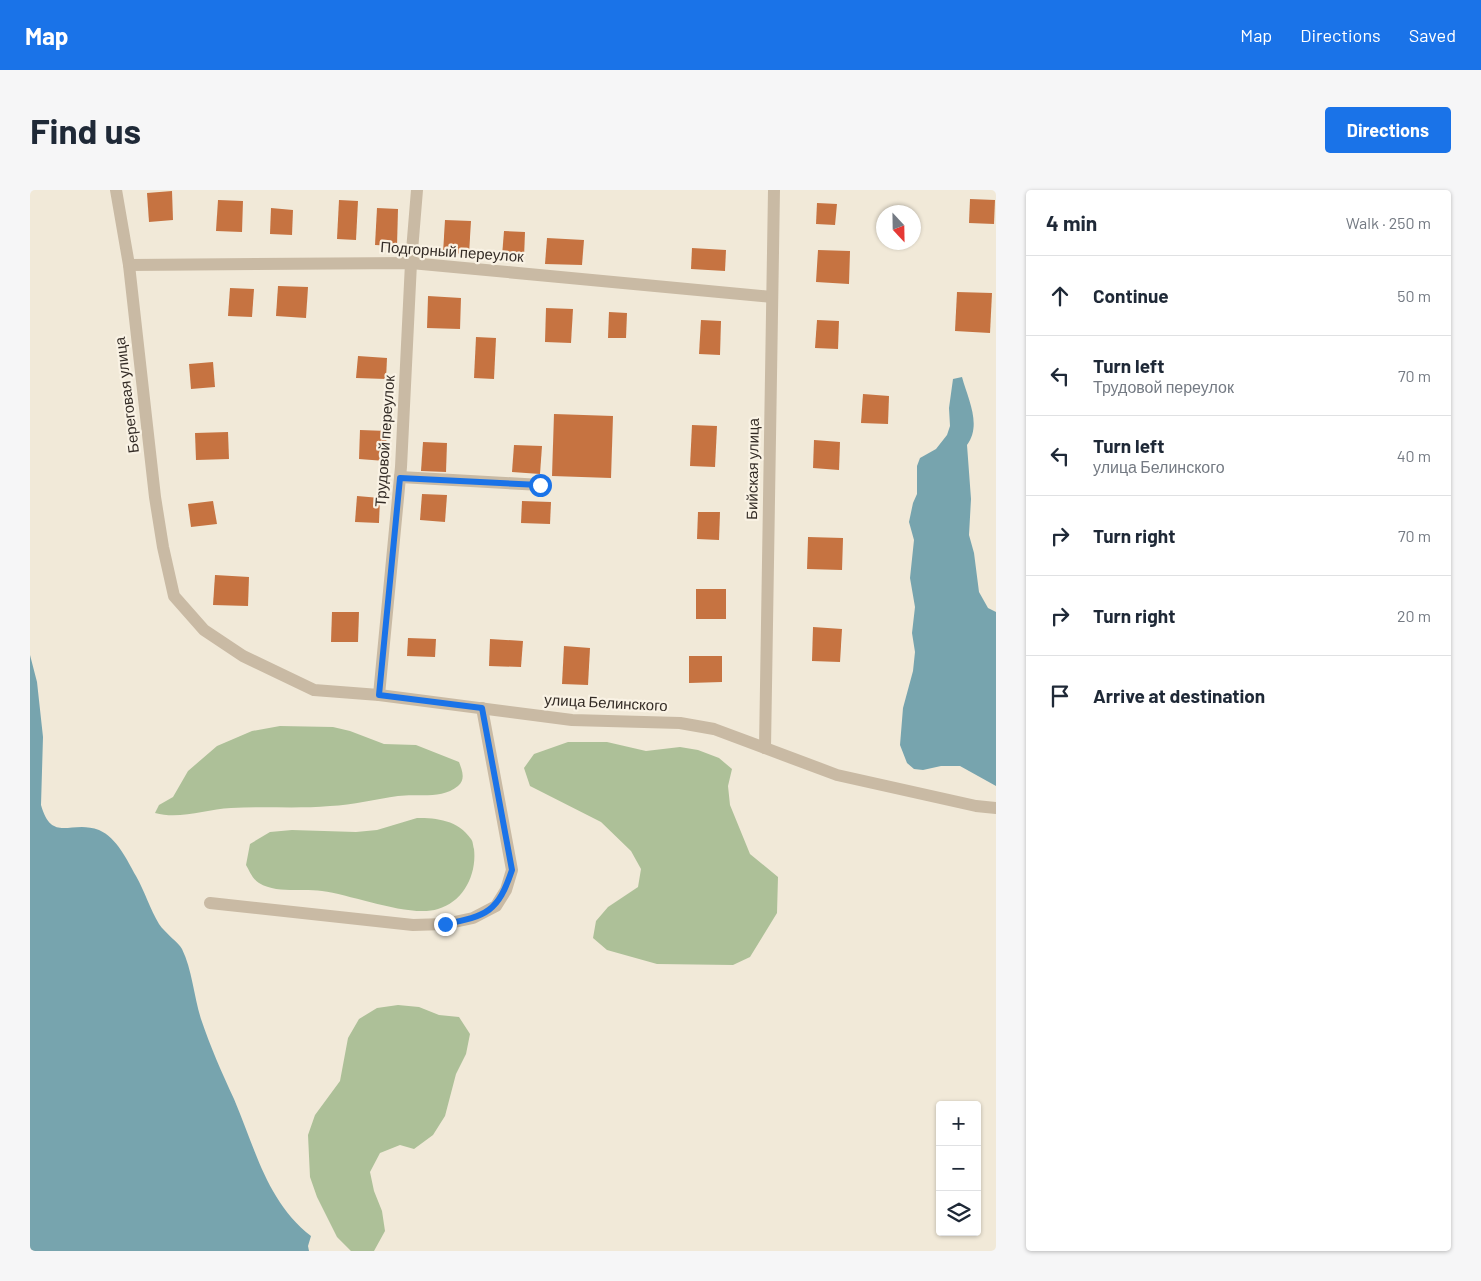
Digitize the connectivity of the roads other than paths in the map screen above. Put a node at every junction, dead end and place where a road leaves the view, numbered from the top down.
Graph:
1 (116, 190) edge
2 (417, 190) edge
3 (774, 190) edge
4 (411, 263) junction
5 (129, 265) junction
6 (772, 297) junction
7 (400, 478) junction
8 (540, 485) dead end
9 (174, 596) joint
10 (379, 695) junction
11 (482, 708) junction
12 (765, 748) junction
13 (996, 808) edge
14 (210, 902) dead end

1 - 5 street, Береговая улица
2 - 4 street, Трудовой переулок
3 - 6 street, Бийская улица
4 - 5 street, Подгорный переулок
4 - 6 street, Подгорный переулок
4 - 7 street, Трудовой переулок
5 - 9 street, Береговая улица
6 - 12 street, Бийская улица
7 - 8 street
7 - 10 street, Трудовой переулок
9 - 10 street, улица Белинского
10 - 11 street, улица Белинского
11 - 12 street, улица Белинского
11 - 14 street
12 - 13 street, улица Белинского

